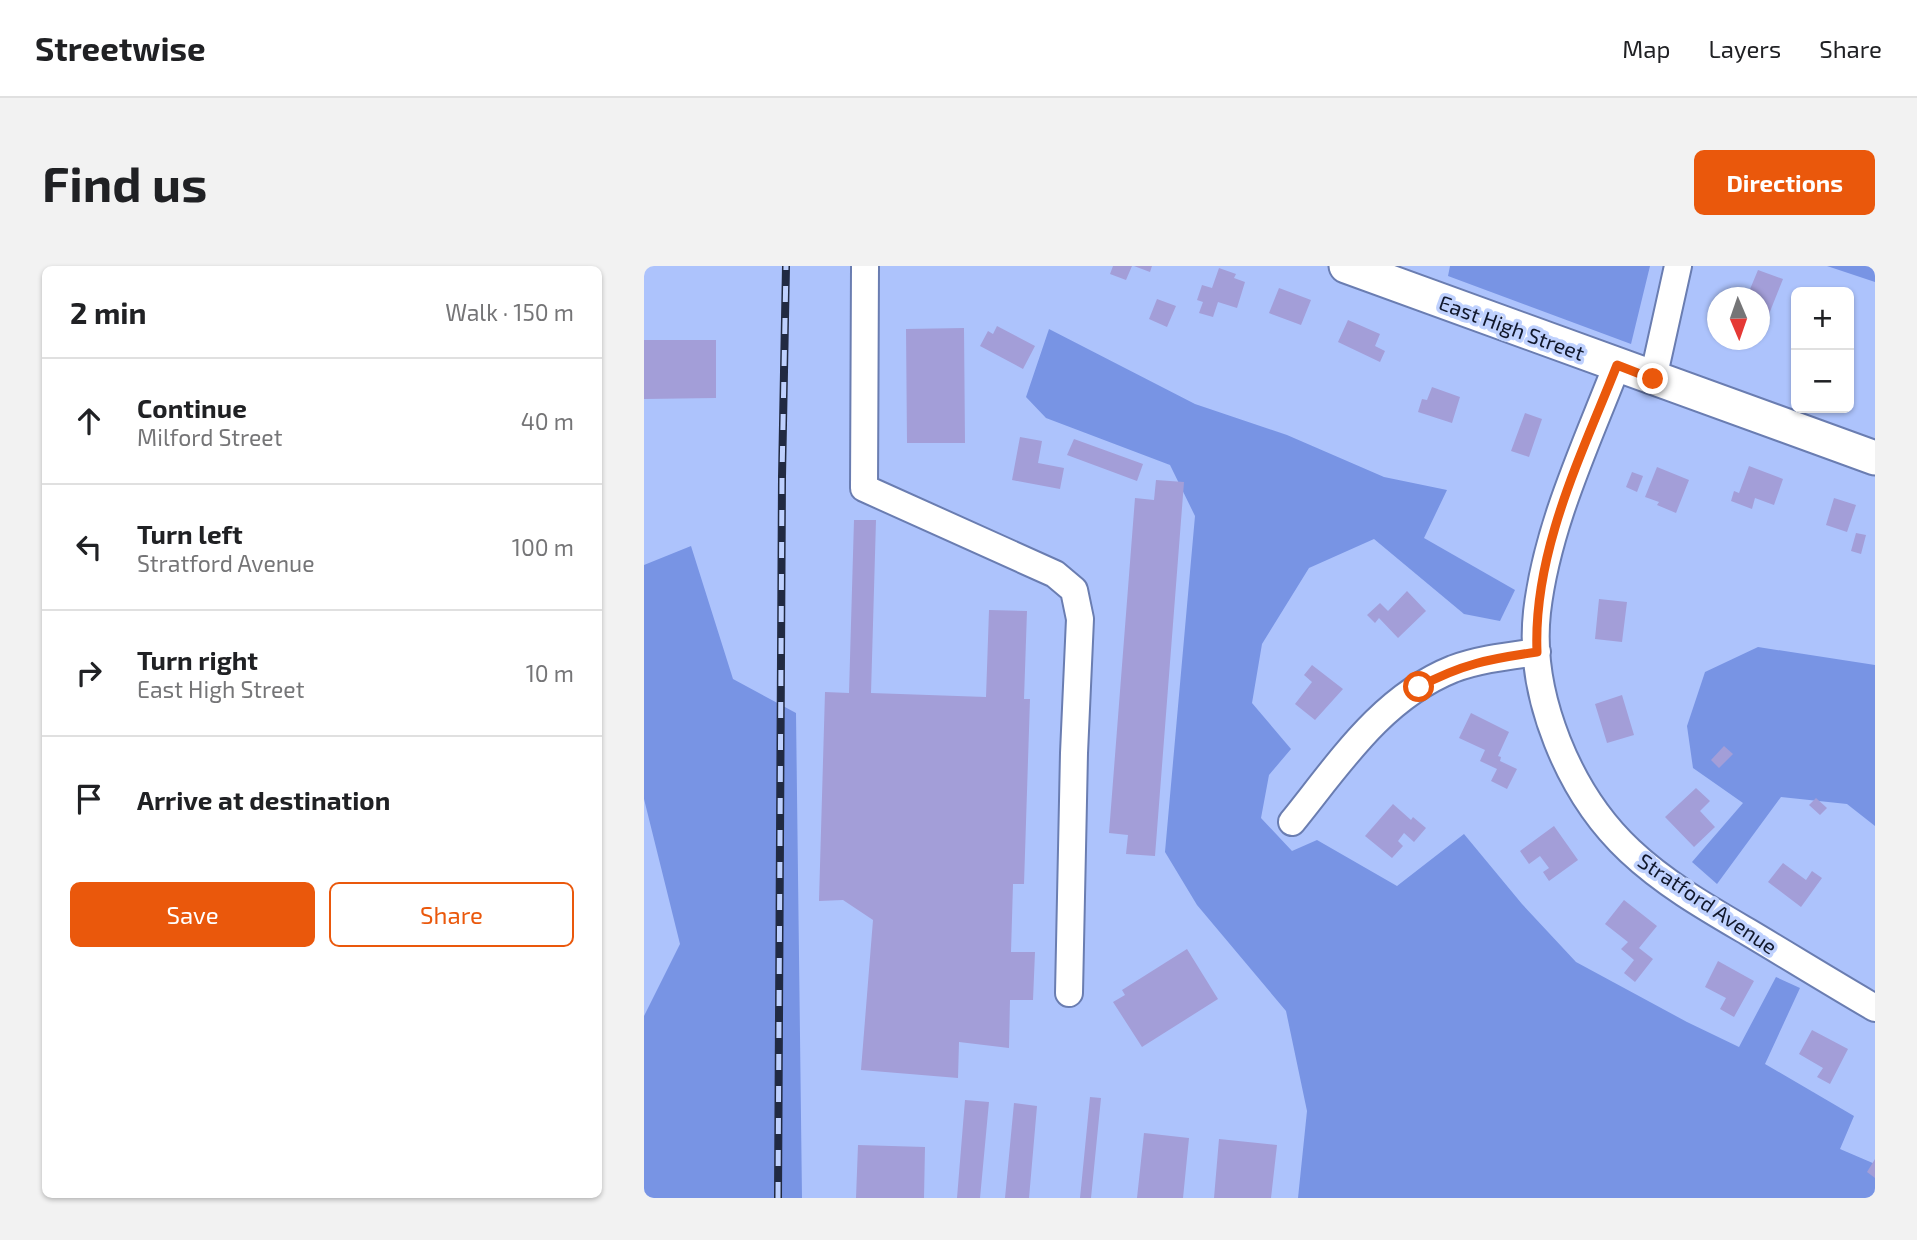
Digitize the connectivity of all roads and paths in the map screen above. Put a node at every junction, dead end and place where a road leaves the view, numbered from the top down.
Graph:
1 (865, 266) edge
2 (1346, 266) edge
3 (1678, 266) edge
4 (1617, 365) junction
5 (1653, 379) junction
6 (1875, 458) edge
7 (1537, 652) junction
8 (1292, 822) dead end
9 (1069, 993) dead end
10 (1875, 1008) edge

1 - 9 street
2 - 4 main road, East High Street
3 - 5 street
4 - 5 main road, East High Street
4 - 7 street, Stratford Avenue
5 - 6 main road, East High Street
7 - 8 street
7 - 10 street, Stratford Avenue

